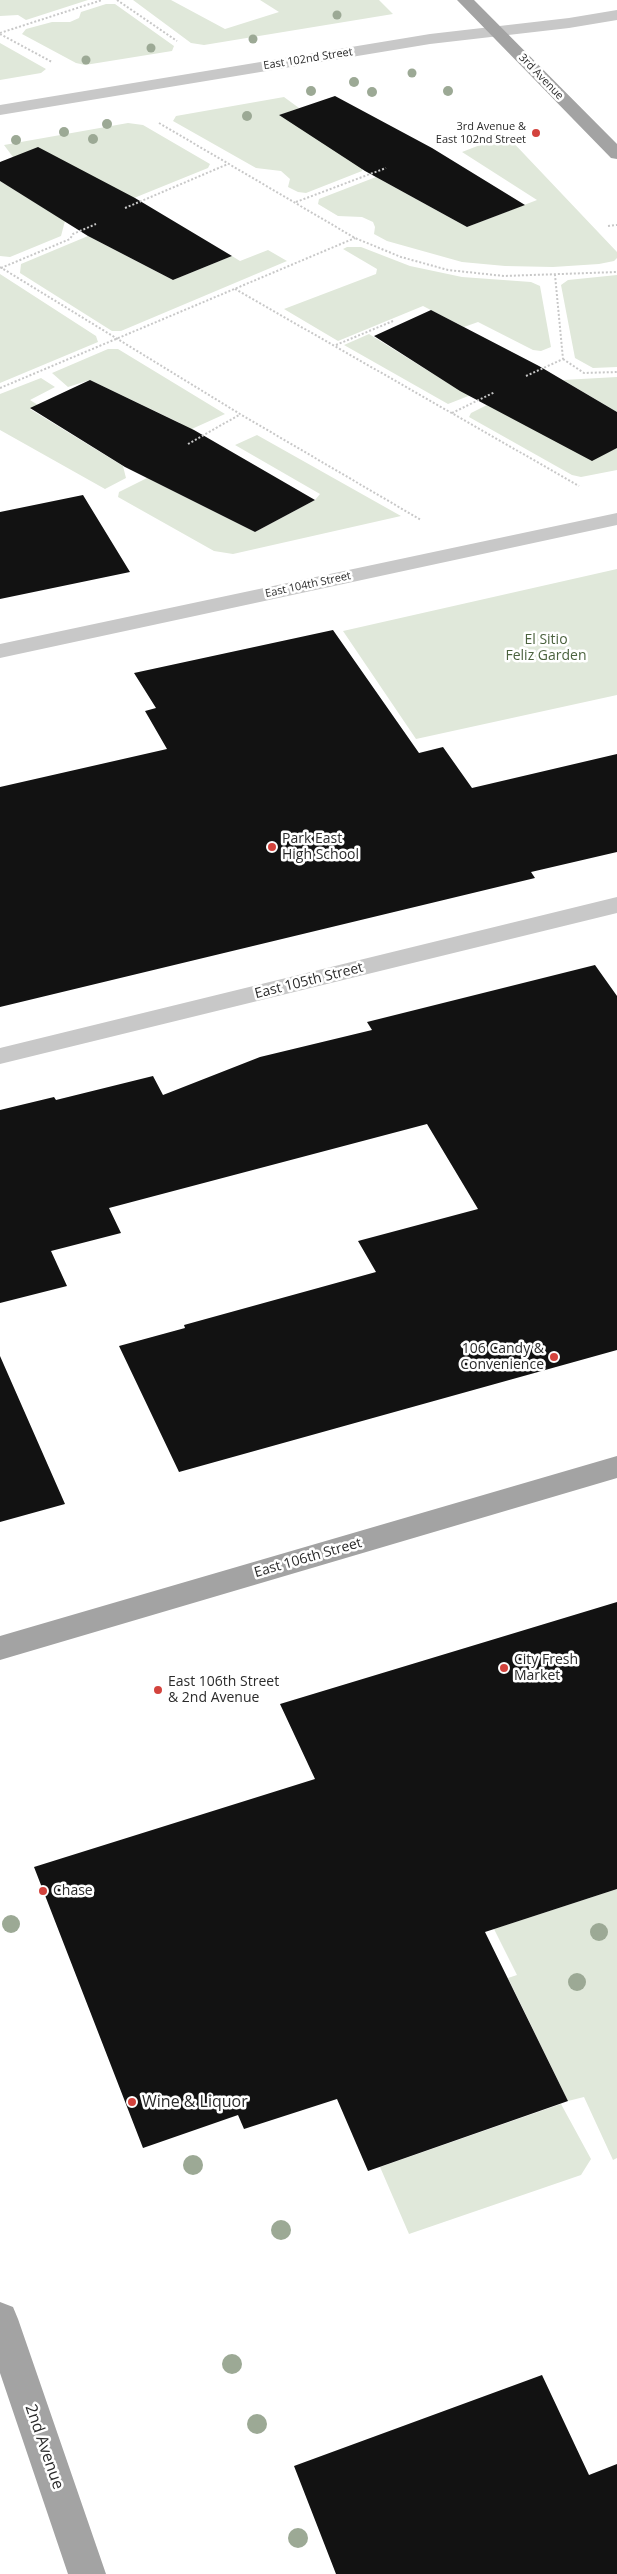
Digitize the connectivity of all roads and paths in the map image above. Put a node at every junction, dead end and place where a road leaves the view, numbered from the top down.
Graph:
1 (102, 0) edge
2 (117, 0) edge
3 (466, 0) edge
4 (617, 15) edge
5 (496, 32) junction
6 (0, 33) edge
7 (179, 42) dead end
8 (56, 64) dead end
9 (0, 110) edge
10 (154, 120) dead end
11 (617, 154) edge
12 (228, 163) junction
13 (386, 168) dead end
14 (296, 202) junction
15 (125, 208) dead end
16 (96, 224) dead end
17 (617, 225) edge
18 (608, 226) dead end
19 (355, 238) junction
20 (0, 268) edge
21 (617, 272) edge
22 (555, 275) junction
23 (235, 289) junction
24 (393, 321) dead end
25 (115, 339) junction
26 (335, 345) junction
27 (563, 359) junction
28 (617, 372) edge
29 (526, 376) dead end
30 (0, 388) edge
31 (495, 392) dead end
32 (452, 413) junction
33 (240, 414) junction
34 (188, 444) dead end
35 (584, 489) dead end
36 (617, 519) edge
37 (423, 522) dead end
38 (0, 651) edge
39 (617, 905) edge
40 (0, 1056) edge
41 (617, 1467) edge
42 (0, 1648) edge
43 (0, 2319) edge
44 (88, 2574) edge

1 - 6 path
2 - 7 path
3 - 5 main road, 3rd Avenue
4 - 5 street, East 102nd Street
5 - 9 street, East 102nd Street
5 - 11 main road, 3rd Avenue
6 - 8 path
10 - 12 path
12 - 14 path
12 - 15 path
13 - 14 path
14 - 19 path
16 - 20 path
17 - 18 path
19 - 22 path
19 - 23 path
20 - 25 path
21 - 22 path
22 - 27 path
23 - 25 path
23 - 26 path
24 - 26 path
25 - 30 path
25 - 33 path
26 - 32 path
27 - 28 path
27 - 29 path
31 - 32 path
32 - 35 path
33 - 34 path
33 - 37 path
36 - 38 street, East 104th Street
39 - 40 street, East 105th Street
41 - 42 main road, East 106th Street
43 - 44 main road, 2nd Avenue

